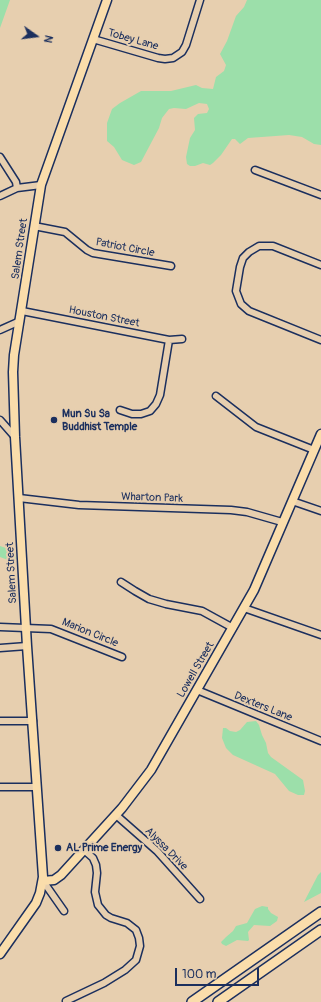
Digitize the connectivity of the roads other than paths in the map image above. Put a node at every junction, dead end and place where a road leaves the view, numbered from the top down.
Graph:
1 (107, 0) edge
2 (200, 0) edge
3 (93, 39) junction
4 (0, 156) edge
5 (255, 170) dead end
6 (41, 185) junction
7 (17, 188) junction
8 (321, 195) edge
9 (0, 196) edge
10 (34, 226) junction
11 (321, 265) edge
12 (171, 266) dead end
13 (22, 311) junction
14 (20, 321) junction
15 (0, 330) edge
16 (182, 338) dead end
17 (169, 340) junction
18 (321, 340) edge
19 (216, 396) dead end
20 (120, 410) dead end
21 (15, 416) junction
22 (0, 420) edge
23 (4, 426) junction
24 (321, 434) edge
25 (15, 437) junction
26 (314, 450) junction
27 (19, 498) junction
28 (292, 501) junction
29 (321, 511) edge
30 (282, 522) junction
31 (120, 582) dead end
32 (244, 608) junction
33 (0, 627) edge
34 (26, 628) junction
35 (233, 628) junction
36 (321, 635) edge
37 (27, 646) junction
38 (0, 648) edge
39 (122, 657) dead end
40 (197, 690) junction
41 (0, 721) edge
42 (33, 721) junction
43 (321, 741) edge
44 (0, 787) edge
45 (37, 787) junction
46 (116, 816) junction
47 (84, 850) junction
48 (43, 881) junction
49 (200, 899) dead end
50 (64, 911) dead end
51 (321, 912) edge
52 (321, 930) edge
53 (0, 954) edge
54 (66, 1001) dead end
55 (192, 1002) edge
56 (218, 1002) edge

1 - 3 main road, Salem Street
2 - 3 street, Tobey Lane
3 - 6 main road, Salem Street
4 - 7 street
5 - 8 street
6 - 7 street
6 - 10 main road, Salem Street
7 - 9 street
10 - 12 street, Patriot Circle
10 - 13 main road, Salem Street
11 - 18 street
13 - 14 main road, Salem Street
13 - 17 street, Houston Street
14 - 15 street
14 - 21 main road, Salem Street
16 - 17 street, Houston Street
17 - 20 street
19 - 26 street
21 - 23 street
21 - 25 main road, Salem Street
22 - 23 street
23 - 25 street
24 - 26 main road, Lowell Street
25 - 27 main road, Salem Street
26 - 28 main road, Lowell Street
27 - 30 street, Wharton Park
27 - 34 main road, Salem Street
28 - 29 street
28 - 30 main road, Lowell Street
30 - 32 main road, Lowell Street
31 - 35 street
32 - 35 main road, Lowell Street
32 - 36 street
33 - 34 street, Marion Circle
34 - 37 main road, Salem Street
34 - 39 street, Marion Circle
35 - 40 main road, Lowell Street
37 - 38 street
37 - 42 main road, Salem Street
40 - 43 street, Dexters Lane
40 - 46 main road, Lowell Street
41 - 42 street
42 - 45 main road, Salem Street
44 - 45 street
45 - 48 main road, Salem Street
46 - 47 main road, Lowell Street
46 - 49 street, Alyssa Drive
47 - 48 main road, Lowell Street
47 - 54 street
48 - 50 street
48 - 53 main road, Salem Street
51 - 55 highway
52 - 56 highway

